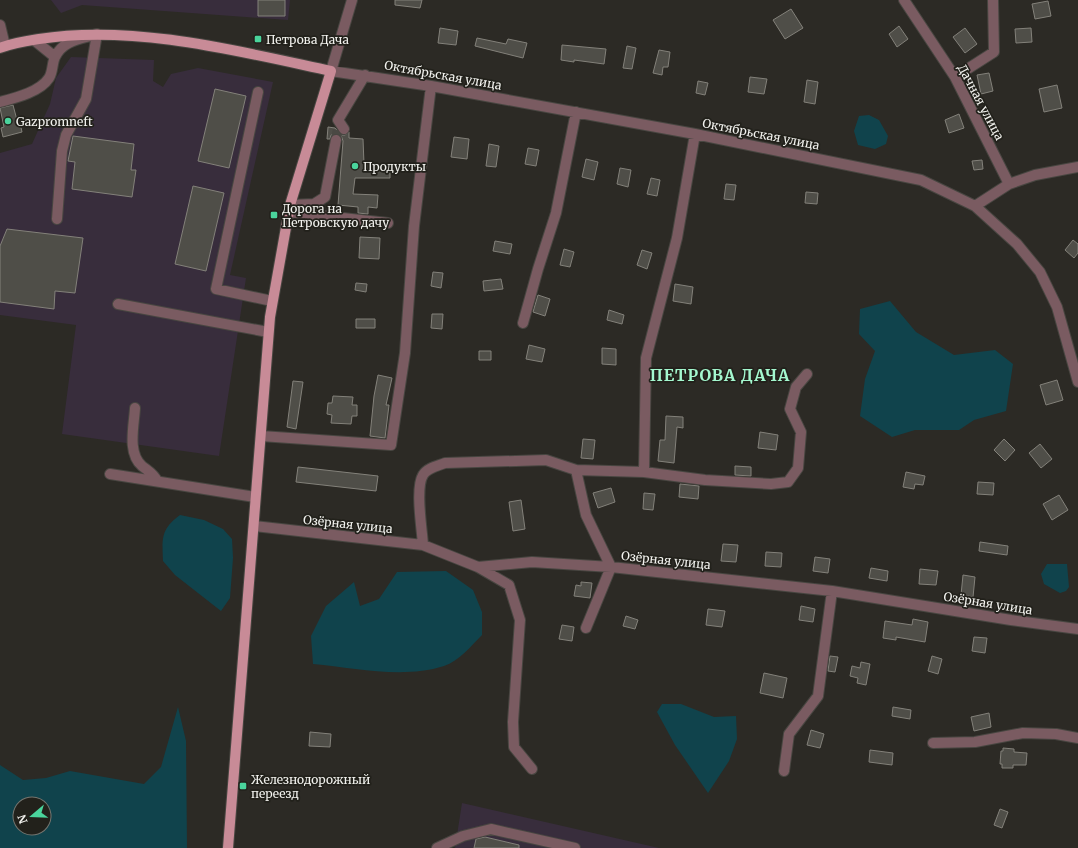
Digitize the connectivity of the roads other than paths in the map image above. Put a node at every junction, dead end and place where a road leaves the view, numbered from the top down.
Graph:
1 (352, 0) edge
2 (904, 0) edge
3 (993, 0) edge
4 (0, 25) edge
5 (97, 34) junction
6 (34, 40) junction
7 (2, 47) edge
8 (55, 57) junction
9 (331, 71) junction
10 (365, 75) junction
11 (955, 77) junction
12 (431, 86) junction
13 (258, 92) dead end
14 (0, 102) edge
15 (576, 112) junction
16 (338, 126) tunnel mouth
17 (695, 134) junction
18 (336, 140) tunnel mouth
19 (1078, 167) edge
20 (1009, 184) junction
21 (975, 206) junction
22 (289, 208) junction
23 (57, 219) dead end
24 (388, 223) dead end
25 (272, 301) junction
26 (118, 304) dead end
27 (524, 323) dead end
28 (268, 332) junction
29 (807, 374) dead end
30 (1078, 382) edge
31 (135, 408) dead end
32 (260, 436) junction
33 (576, 470) junction
34 (644, 472) junction
35 (110, 474) dead end
36 (157, 482) junction
37 (255, 497) junction
38 (254, 526) junction
39 (423, 545) junction
40 (478, 567) junction
41 (611, 567) junction
42 (832, 591) junction
43 (586, 628) dead end
44 (1078, 629) edge
45 (1078, 738) edge
46 (933, 743) dead end
47 (532, 769) dead end
48 (784, 771) dead end
49 (228, 848) edge
50 (437, 848) edge
51 (575, 848) edge

1 - 9 street
2 - 11 street, Дачная улица
3 - 11 street
4 - 7 street
5 - 6 main road
5 - 8 street
5 - 9 main road
5 - 23 street
6 - 7 main road
6 - 8 street
8 - 14 street
9 - 10 street, Октябрьская улица
9 - 22 main road
10 - 12 street, Октябрьская улица
10 - 16 street
11 - 20 street, Дачная улица
12 - 15 street, Октябрьская улица
12 - 32 street
13 - 25 street
15 - 17 street, Октябрьская улица
15 - 27 street
17 - 21 street, Октябрьская улица
17 - 34 street
18 - 22 street
19 - 20 street
20 - 21 street
21 - 30 street, Октябрьская улица
22 - 24 street
22 - 25 main road
25 - 28 main road
26 - 28 street
28 - 32 main road
29 - 34 street
31 - 36 street
32 - 37 main road
33 - 34 street
33 - 39 street
33 - 41 street
35 - 36 street
36 - 37 street
37 - 38 main road
38 - 39 street, Озёрная улица
38 - 49 main road
39 - 40 street, Озёрная улица
40 - 41 street, Озёрная улица
40 - 47 street
41 - 42 street, Озёрная улица
41 - 43 street
42 - 44 street, Озёрная улица
42 - 48 street
45 - 46 street
50 - 51 street

